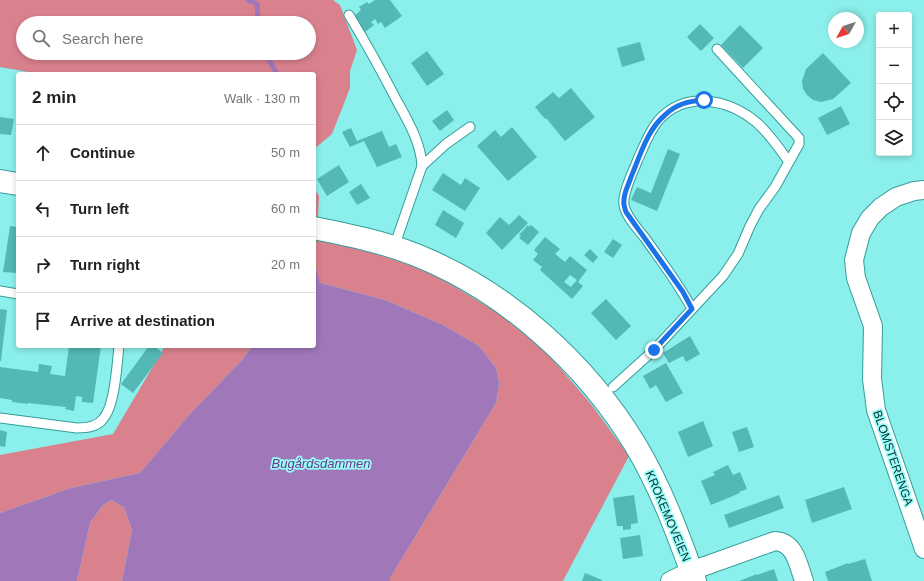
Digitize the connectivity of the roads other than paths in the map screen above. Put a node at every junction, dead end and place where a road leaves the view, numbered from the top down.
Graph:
1 (349, 15) dead end
2 (717, 49) dead end
3 (470, 127) dead end
4 (789, 162) junction
5 (422, 166) junction
6 (0, 181) edge
7 (16, 184) edge
8 (924, 190) edge
9 (316, 228) edge
10 (394, 247) junction
11 (0, 291) edge
12 (16, 294) edge
13 (692, 309) junction
14 (119, 348) edge
15 (613, 387) dead end
16 (0, 418) edge
17 (924, 549) edge
18 (693, 576) edge
19 (670, 581) edge
20 (804, 581) edge

1 - 5 lane
2 - 4 lane
3 - 5 lane
4 - 13 lane
4 - 13 lane
5 - 10 lane
6 - 7 main road
8 - 17 street, BLOMSTERENGA
9 - 10 main road, KROKEMOVEIEN
10 - 18 main road, KROKEMOVEIEN
11 - 12 lane
13 - 15 lane
14 - 16 lane
18 - 19 street
18 - 20 street

